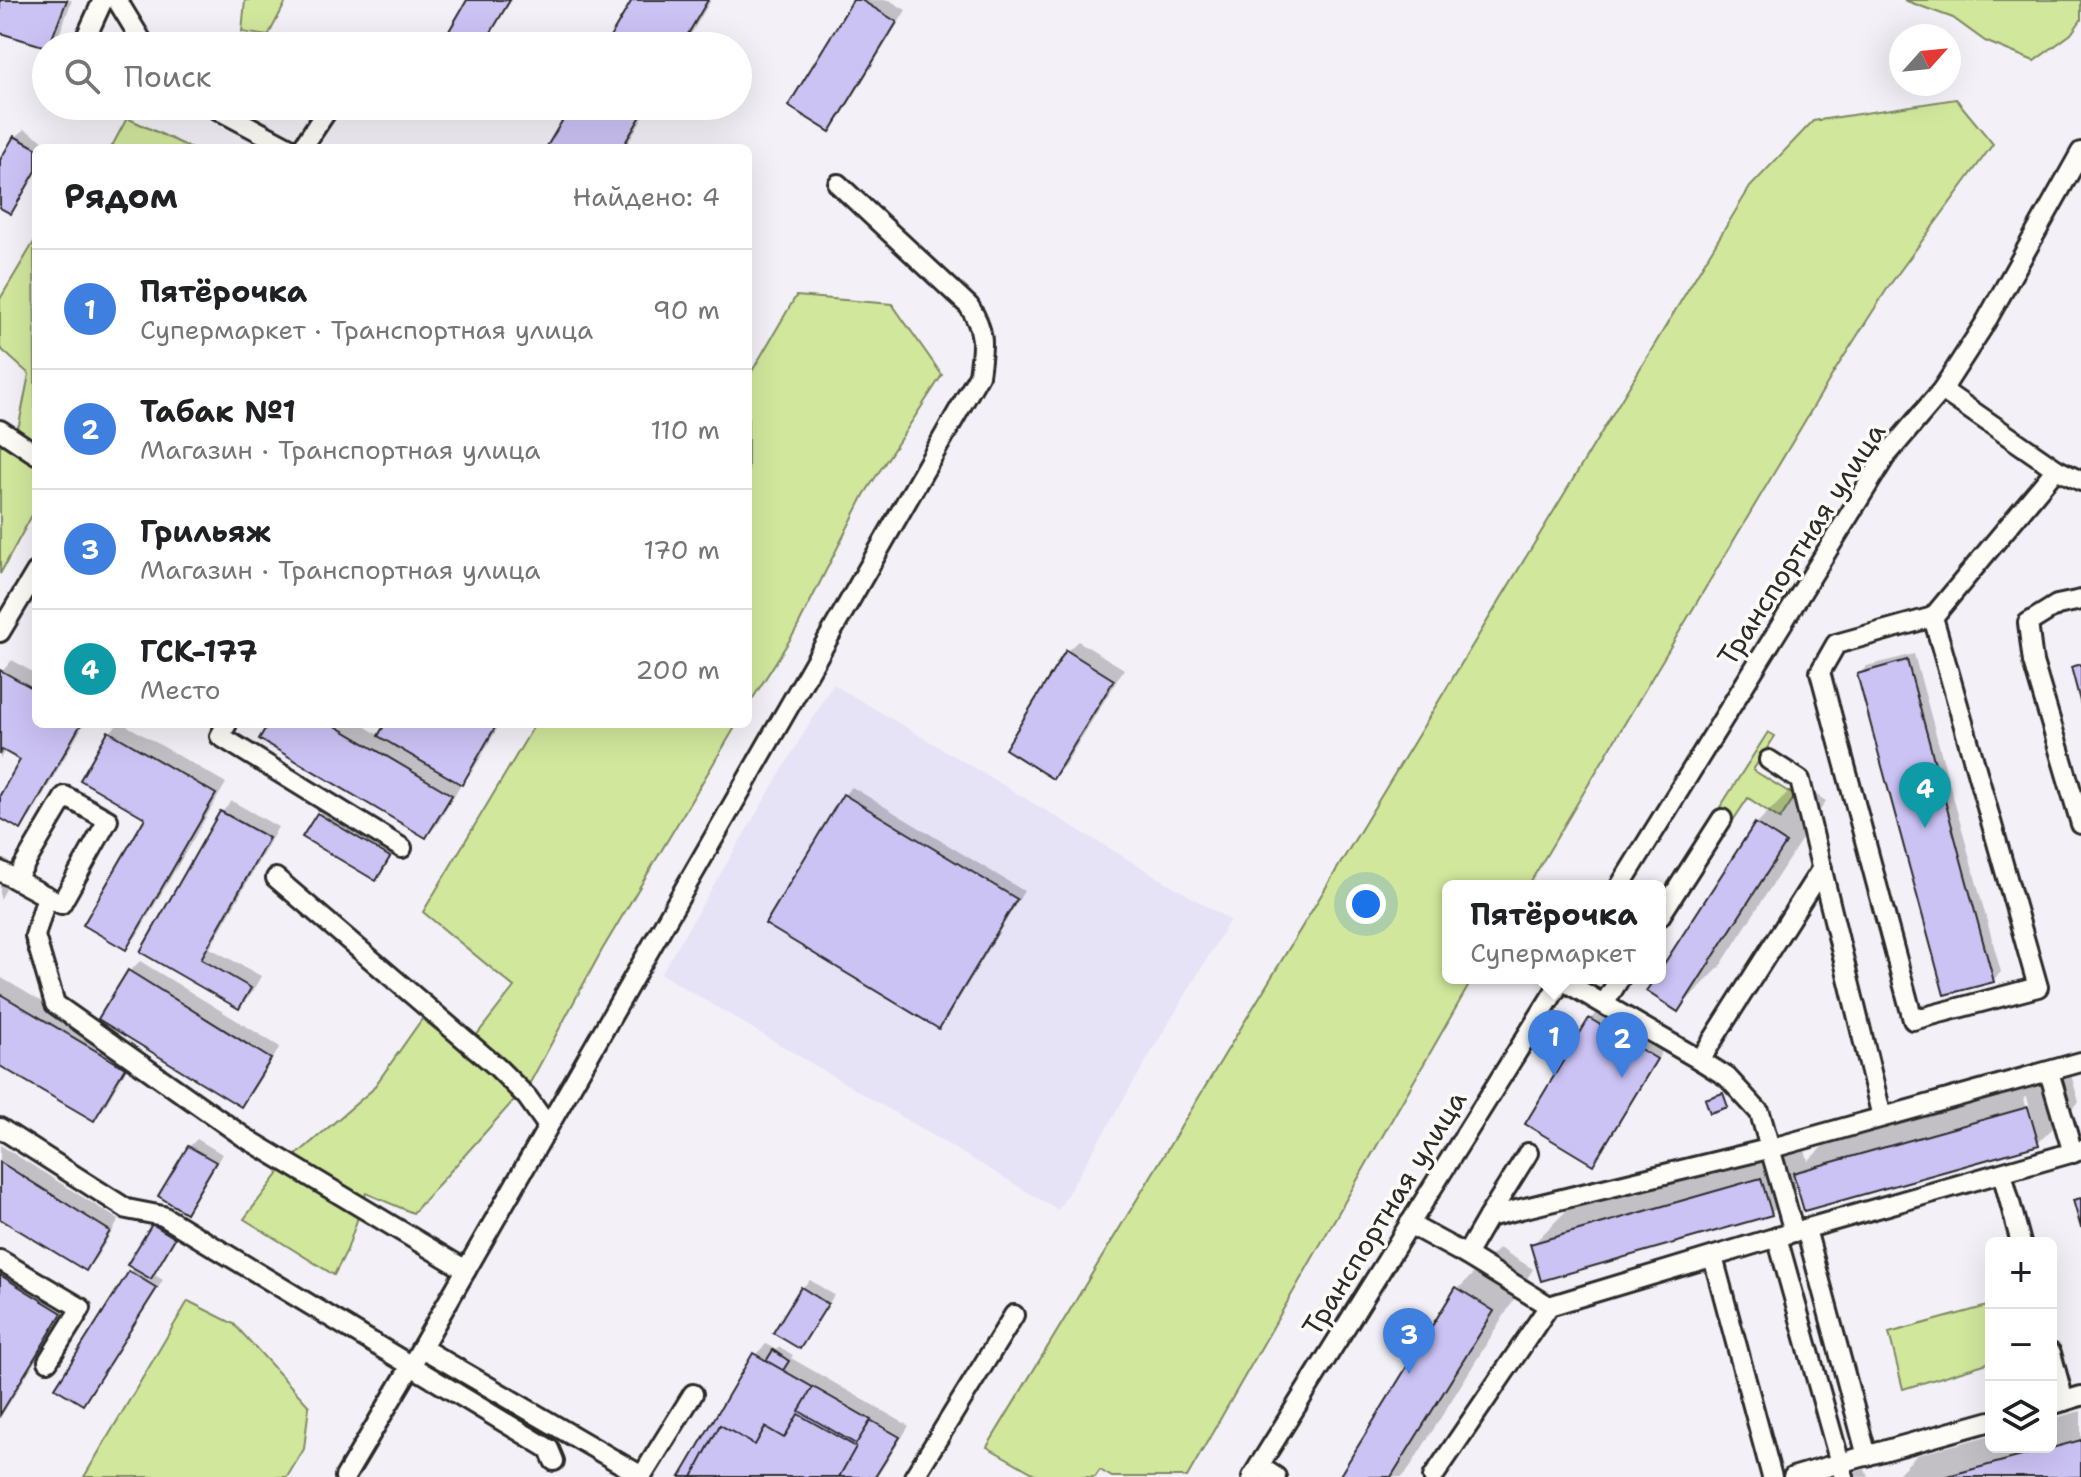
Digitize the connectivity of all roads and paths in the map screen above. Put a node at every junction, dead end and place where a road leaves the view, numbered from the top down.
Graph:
1 (103, 0) edge
2 (117, 0) edge
3 (88, 32) edge
4 (136, 32) edge
5 (237, 120) edge
6 (321, 120) edge
7 (282, 144) edge
8 (305, 144) edge
9 (2081, 152) edge
10 (838, 184) dead end
11 (1942, 390) junction
12 (0, 430) edge
13 (32, 451) edge
14 (2056, 469) junction
15 (2081, 481) edge
16 (32, 579) edge
17 (2081, 600) edge
18 (1933, 617) junction
19 (0, 632) edge
20 (225, 728) edge
21 (1769, 760) dead end
22 (1722, 819) dead end
23 (2081, 824) edge
24 (402, 848) dead end
25 (1822, 868) junction
26 (8, 875) edge
27 (276, 878) dead end
28 (1624, 880) edge
29 (47, 896) junction
30 (1666, 907) edge
31 (1560, 984) edge
32 (1571, 984) edge
33 (1616, 984) edge
34 (1604, 1004) junction
35 (1700, 1060) junction
36 (2081, 1062) edge
37 (2049, 1072) junction
38 (1882, 1117) junction
39 (547, 1125) junction
40 (0, 1128) edge
41 (1772, 1148) junction
42 (2077, 1152) edge
43 (1528, 1153) dead end
44 (2002, 1173) junction
45 (1488, 1217) junction
46 (1409, 1224) junction
47 (1793, 1233) junction
48 (2019, 1237) edge
49 (1466, 1255) junction
50 (1713, 1257) junction
51 (0, 1260) edge
52 (466, 1270) junction
53 (1549, 1306) junction
54 (1014, 1315) dead end
55 (422, 1348) junction
56 (48, 1361) dead end
57 (411, 1366) junction
58 (2057, 1374) edge
59 (693, 1394) dead end
60 (2065, 1401) edge
61 (1985, 1423) edge
62 (1867, 1456) junction
63 (554, 1461) dead end
64 (1842, 1470) edge
65 (1255, 1472) edge
66 (345, 1477) edge
67 (914, 1477) edge
68 (1276, 1477) edge
69 (1433, 1477) edge
70 (1772, 1477) edge
71 (1793, 1477) edge

1 - 3 street
2 - 4 street
5 - 7 street
6 - 8 street
9 - 11 street, Транспортная улица
10 - 39 street
11 - 14 street
11 - 28 street, Транспортная улица
12 - 13 street
14 - 15 street
14 - 18 street
16 - 19 street
17 - 23 street
18 - 18 street
20 - 24 street
21 - 25 street
22 - 30 street
25 - 35 street
25 - 38 street
26 - 29 street
26 - 29 street
27 - 39 street
29 - 52 street
31 - 46 street, Транспортная улица
32 - 34 street
33 - 34 street
34 - 35 street
35 - 41 street
36 - 37 street
37 - 38 street
37 - 42 street
38 - 41 street
39 - 52 street
40 - 57 street
41 - 45 street
41 - 47 street
42 - 44 street
43 - 45 street
44 - 47 street
44 - 48 street
45 - 49 street
46 - 49 street
46 - 65 street, Транспортная улица
47 - 50 street
47 - 62 street
47 - 64 street
49 - 53 street
50 - 53 street
50 - 70 street
51 - 56 street
52 - 55 street
53 - 69 street
54 - 67 street
55 - 57 street
55 - 59 street
57 - 63 street
57 - 66 street
58 - 60 street
61 - 62 street
62 - 64 street
64 - 71 street
65 - 68 street

